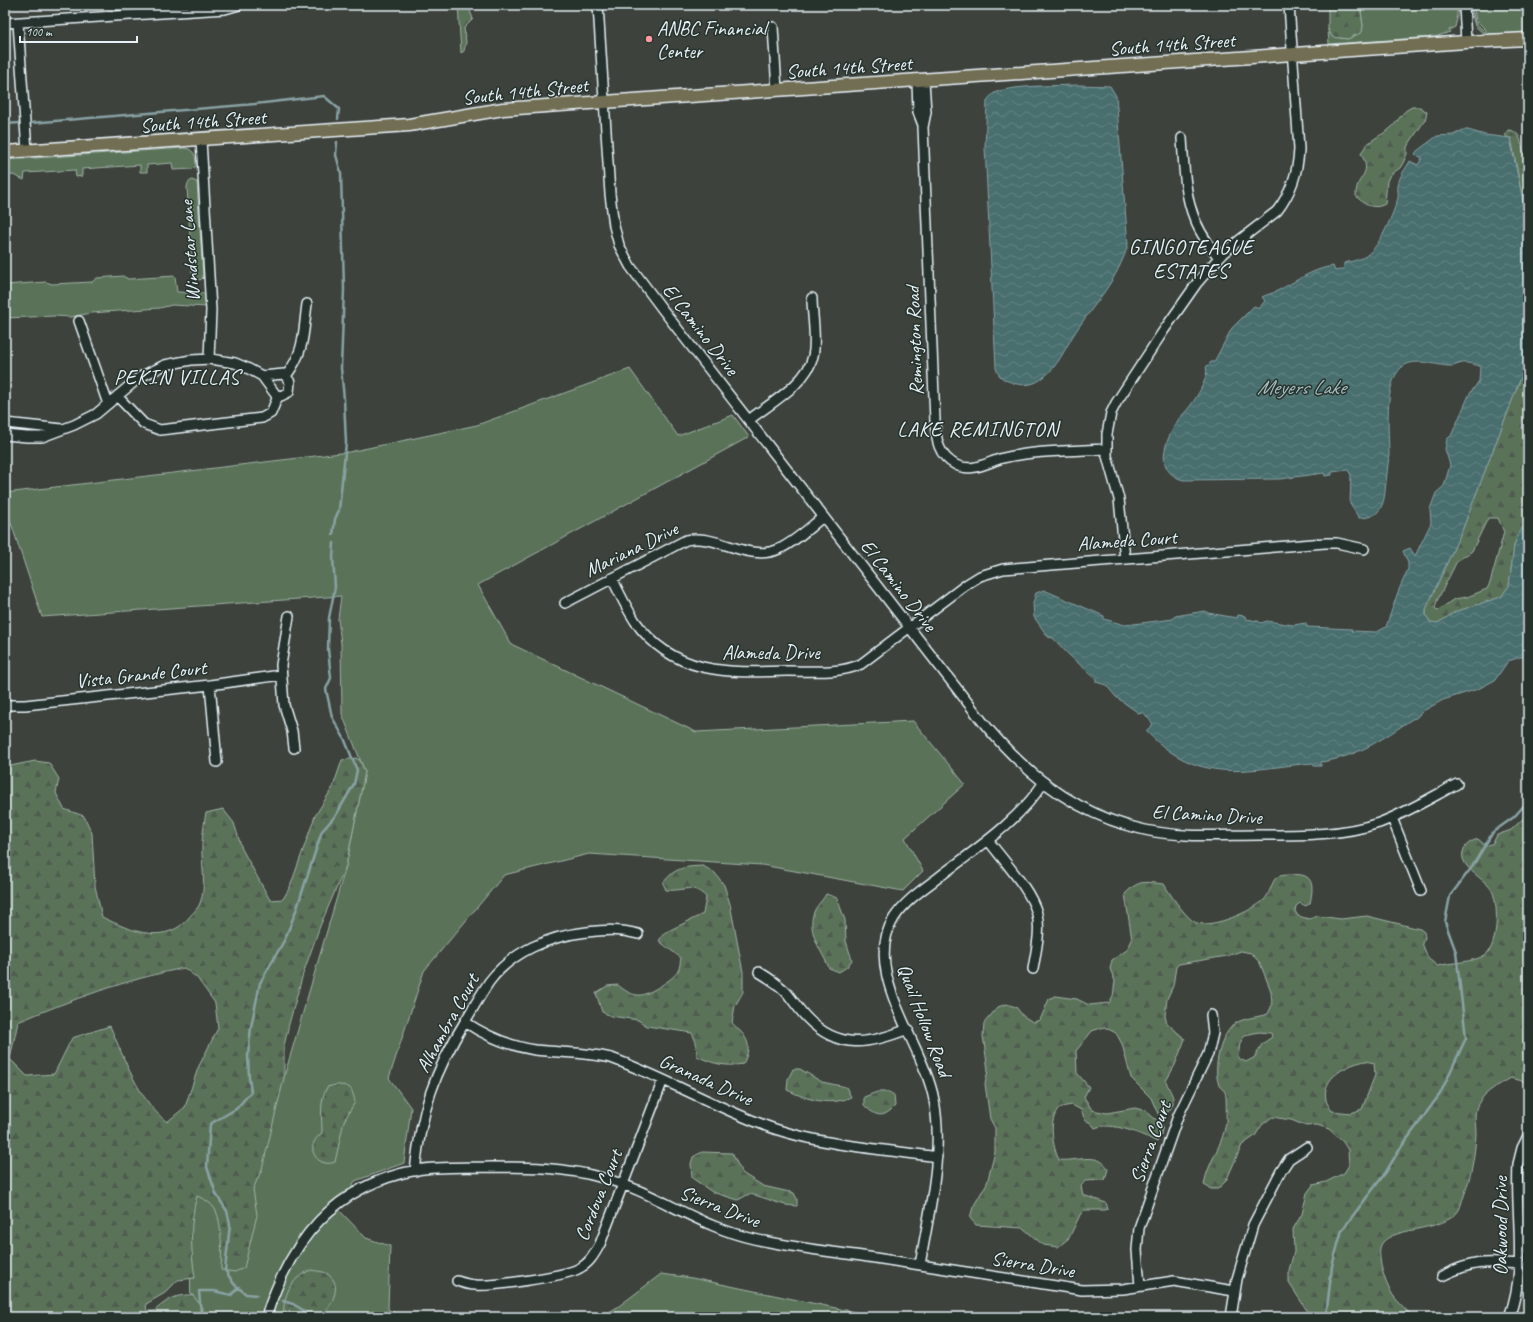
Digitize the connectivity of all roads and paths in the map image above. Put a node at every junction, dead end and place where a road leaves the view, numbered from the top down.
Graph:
1 (239, 5) edge
2 (598, 5) edge
3 (1289, 5) edge
4 (1464, 5) edge
5 (5, 23) edge
6 (18, 23) junction
7 (773, 27) dead end
8 (1528, 39) edge
9 (1466, 42) junction
10 (1292, 55) junction
11 (920, 81) junction
12 (777, 90) junction
13 (604, 102) junction
14 (1182, 138) dead end
15 (201, 140) junction
16 (27, 151) junction
17 (5, 152) edge
18 (1219, 257) junction
19 (812, 298) dead end
20 (306, 304) dead end
21 (79, 321) dead end
22 (209, 359) junction
23 (262, 376) junction
24 (286, 376) junction
25 (117, 396) junction
26 (278, 396) junction
27 (108, 404) junction
28 (749, 420) junction
29 (5, 423) edge
30 (62, 429) junction
31 (5, 435) edge
32 (1107, 449) junction
33 (823, 517) junction
34 (1364, 549) dead end
35 (1125, 559) junction
36 (612, 578) junction
37 (565, 603) dead end
38 (290, 616) dead end
39 (910, 628) junction
40 (281, 674) junction
41 (210, 685) junction
42 (5, 705) edge
43 (294, 748) dead end
44 (216, 762) dead end
45 (1044, 782) junction
46 (1457, 784) dead end
47 (1392, 818) junction
48 (988, 840) junction
49 (1421, 891) dead end
50 (638, 934) dead end
51 (1033, 969) dead end
52 (759, 972) dead end
53 (1211, 1015) dead end
54 (465, 1022) junction
55 (908, 1029) junction
56 (663, 1080) junction
57 (1528, 1136) edge
58 (1307, 1147) dead end
59 (936, 1157) junction
60 (415, 1170) junction
61 (623, 1184) junction
62 (1520, 1264) junction
63 (920, 1265) junction
64 (1442, 1276) dead end
65 (457, 1281) dead end
66 (1140, 1286) junction
67 (1234, 1291) junction
68 (266, 1317) edge
69 (1231, 1317) edge
70 (1509, 1317) edge

1 - 6 street
2 - 13 street, El Camino Drive
3 - 10 street
4 - 9 street
5 - 6 street
6 - 16 street
7 - 12 street
8 - 9 main road, South 14th Street
9 - 10 main road, South 14th Street
10 - 11 main road, South 14th Street
10 - 18 street
11 - 12 main road, South 14th Street
11 - 32 street, Remington Road
12 - 13 main road, South 14th Street
13 - 15 main road, South 14th Street
13 - 28 street, El Camino Drive
14 - 18 street
15 - 16 main road, South 14th Street
15 - 22 street, Windstar Lane
16 - 17 main road, South 14th Street
18 - 32 street
19 - 28 street
20 - 24 street
21 - 27 street
22 - 23 street
22 - 25 street
23 - 24 street
23 - 26 street
24 - 26 street
25 - 26 street
25 - 27 street
27 - 30 street
28 - 33 street, El Camino Drive
29 - 30 street
30 - 31 street
32 - 35 street
33 - 36 street, Mariana Drive
33 - 39 street, El Camino Drive
34 - 35 street, Alameda Court
35 - 39 street, Alameda Court
36 - 37 street, Mariana Drive
36 - 39 street, Alameda Drive
38 - 40 street
39 - 45 street, El Camino Drive
40 - 41 street, Vista Grande Court
40 - 43 street
41 - 42 street, Vista Grande Court
41 - 44 street
45 - 47 street, El Camino Drive
45 - 48 street, Quail Hollow Road
46 - 47 street, El Camino Drive
47 - 49 street
48 - 51 street
48 - 55 street, Quail Hollow Road
50 - 54 street, Alhambra Court
52 - 55 street
53 - 66 street, Sierra Court
54 - 56 street, Granada Drive
54 - 60 street, Alhambra Court
55 - 59 street, Quail Hollow Road
56 - 59 street, Granada Drive
56 - 61 street, Cordova Court
57 - 62 street, Oakwood Drive
58 - 67 street
59 - 63 street, Quail Hollow Road
60 - 61 street, Sierra Drive
60 - 68 street, Sierra Drive
61 - 63 street, Sierra Drive
61 - 65 street, Cordova Court
62 - 64 street
62 - 70 street, Oakwood Drive
63 - 66 street, Sierra Drive
66 - 67 street, Sierra Drive
67 - 69 street

